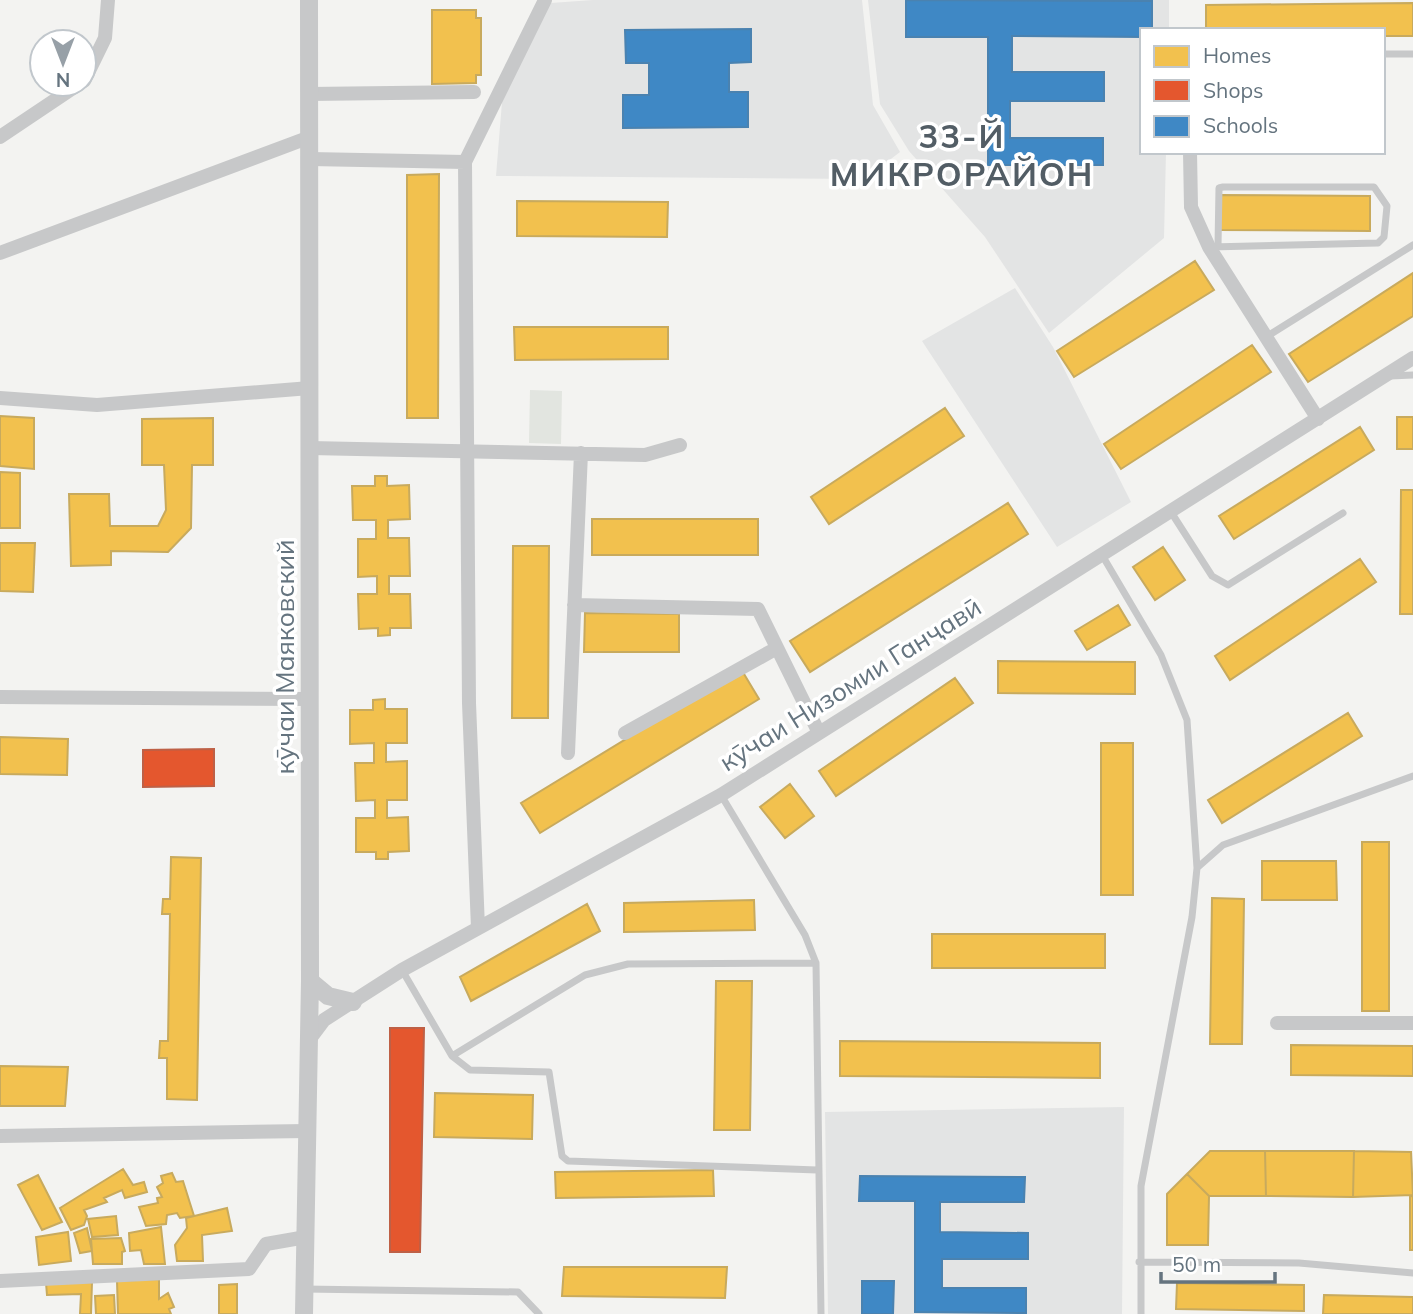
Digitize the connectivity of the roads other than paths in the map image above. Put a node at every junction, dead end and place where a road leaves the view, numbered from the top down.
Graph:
1 (108, 0) edge
2 (309, 0) edge
3 (545, 0) edge
4 (98, 52) edge
5 (1385, 54) edge
6 (1413, 54) edge
7 (474, 92) dead end
8 (309, 94) junction
9 (58, 98) edge
10 (0, 137) edge
11 (310, 137) junction
12 (1190, 154) edge
13 (310, 159) junction
14 (465, 162) junction
15 (1413, 244) edge
16 (1214, 247) junction
17 (0, 253) edge
18 (1266, 337) junction
19 (1413, 358) edge
20 (1413, 375) edge
21 (1385, 376) junction
22 (310, 388) junction
23 (0, 398) edge
24 (1318, 419) junction
25 (680, 445) dead end
26 (310, 448) junction
27 (468, 451) junction
28 (580, 453) junction
29 (1171, 512) junction
30 (1343, 513) dead end
31 (1102, 555) junction
32 (574, 605) junction
33 (777, 648) junction
34 (0, 697) edge
35 (311, 699) junction
36 (625, 733) dead end
37 (819, 733) junction
38 (568, 752) dead end
39 (1413, 776) edge
40 (721, 794) junction
41 (1197, 869) junction
42 (478, 928) junction
43 (816, 963) junction
44 (402, 970) junction
45 (310, 981) junction
46 (353, 1002) junction
47 (1277, 1023) dead end
48 (1413, 1023) edge
49 (309, 1041) junction
50 (452, 1056) junction
51 (307, 1131) junction
52 (0, 1136) edge
53 (817, 1170) junction
54 (306, 1237) junction
55 (1139, 1262) junction
56 (1413, 1273) edge
57 (0, 1281) edge
58 (303, 1289) junction
59 (304, 1314) edge
60 (539, 1314) edge
61 (821, 1314) edge
62 (1141, 1314) edge

1 - 4 street
2 - 8 street, кӯчаи Маяковский
3 - 14 street
5 - 6 lane
7 - 8 street
8 - 11 street, кӯчаи Маяковский
9 - 10 street
11 - 13 street, кӯчаи Маяковский
11 - 17 street
12 - 16 street
13 - 14 street
13 - 22 street, кӯчаи Маяковский
14 - 27 street
15 - 18 lane
16 - 16 lane
16 - 18 street
18 - 24 street
19 - 21 street, кӯчаи Низомии Ганҷавӣ
20 - 21 lane
21 - 24 street, кӯчаи Низомии Ганҷавӣ
22 - 23 street
22 - 26 street, кӯчаи Маяковский
24 - 29 street, кӯчаи Низомии Ганҷавӣ
25 - 28 street
26 - 27 street
26 - 35 street, кӯчаи Маяковский
27 - 28 street
27 - 42 street
28 - 32 street
29 - 30 lane
29 - 31 street, кӯчаи Низомии Ганҷавӣ
31 - 37 street, кӯчаи Низомии Ганҷавӣ
31 - 41 lane
32 - 33 street
32 - 38 street
33 - 36 street
33 - 37 street
34 - 35 street
35 - 45 street, кӯчаи Маяковский
37 - 40 street, кӯчаи Низомии Ганҷавӣ
39 - 41 lane
40 - 42 street, кӯчаи Низомии Ганҷавӣ
40 - 43 lane
41 - 55 lane
42 - 44 street, кӯчаи Низомии Ганҷавӣ
43 - 50 lane
43 - 53 lane
44 - 46 street, кӯчаи Низомии Ганҷавӣ
44 - 50 lane
45 - 46 street
45 - 49 street, кӯчаи Маяковский
46 - 49 street, кӯчаи Низомии Ганҷавӣ
47 - 48 street
49 - 51 street, кӯчаи Маяковский
50 - 53 lane
51 - 52 street
51 - 54 street, кӯчаи Маяковский
53 - 61 lane
54 - 57 street
54 - 58 street, кӯчаи Маяковский
55 - 56 lane
55 - 62 lane
58 - 59 street, кӯчаи Маяковский
58 - 60 lane

